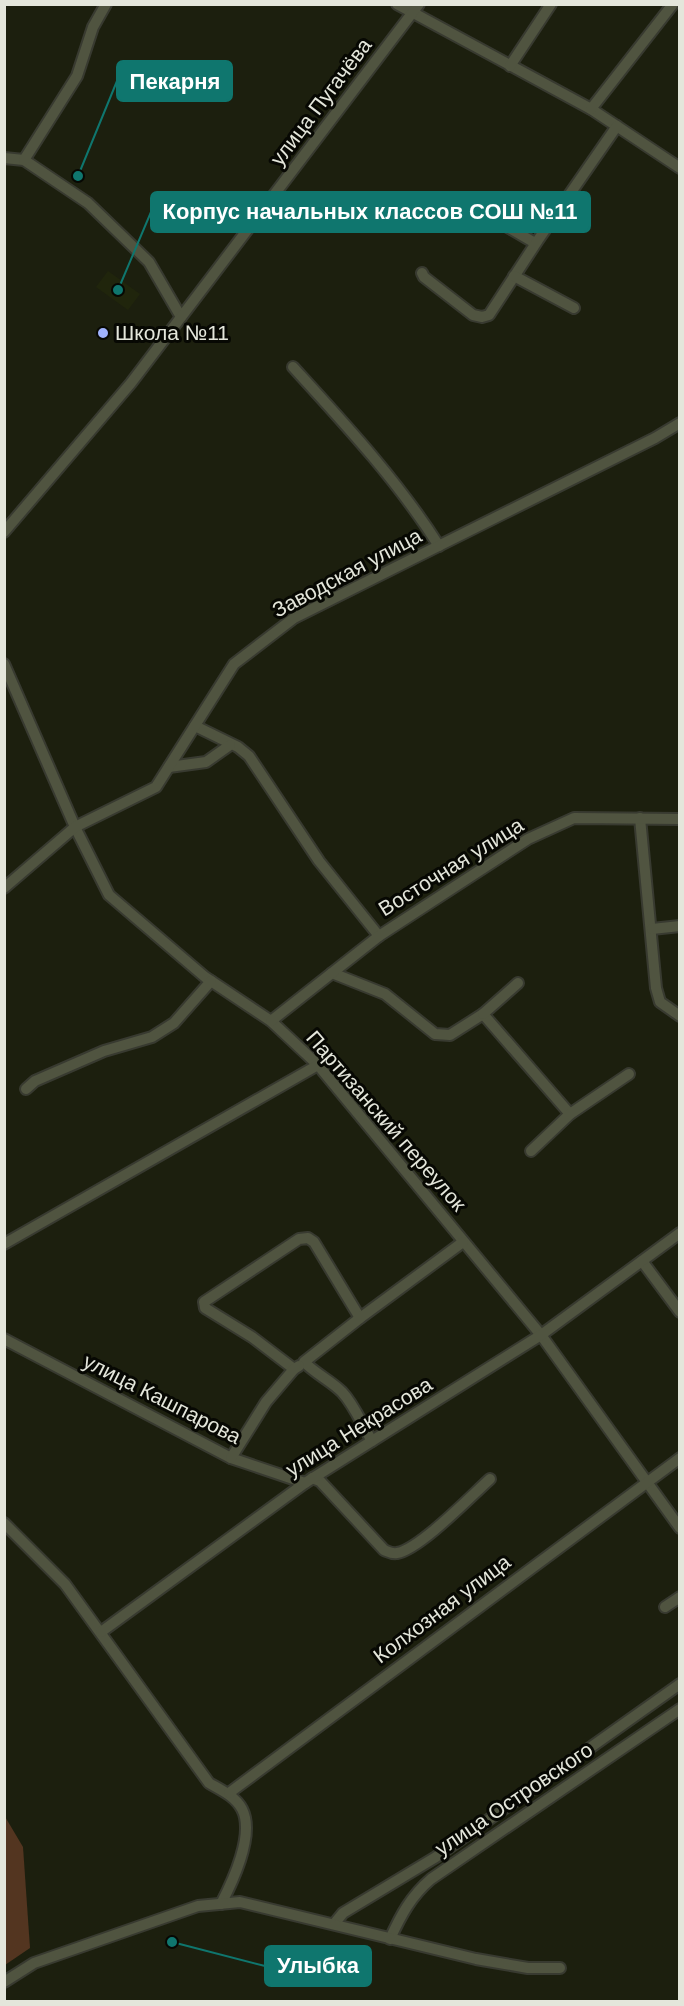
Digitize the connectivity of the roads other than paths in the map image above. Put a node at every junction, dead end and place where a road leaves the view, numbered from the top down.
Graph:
1 (106, 4) edge
2 (397, 4) edge
3 (419, 4) edge
4 (551, 4) edge
5 (673, 4) edge
6 (412, 14) junction
7 (510, 66) junction
8 (591, 109) junction
9 (617, 126) junction
10 (4, 158) edge
11 (24, 160) junction
12 (680, 168) edge
13 (465, 202) dead end
14 (536, 243) junction
15 (422, 273) dead end
16 (514, 276) junction
17 (574, 308) dead end
18 (181, 317) junction
19 (293, 367) dead end
20 (680, 423) edge
21 (4, 532) edge
22 (439, 546) junction
23 (4, 664) edge
24 (195, 726) junction
25 (230, 745) junction
26 (169, 767) junction
27 (640, 818) junction
28 (680, 819) edge
29 (75, 827) junction
30 (4, 888) edge
31 (680, 926) edge
32 (652, 929) junction
33 (379, 936) junction
34 (332, 973) junction
35 (211, 981) junction
36 (518, 982) dead end
37 (483, 1014) junction
38 (680, 1016) edge
39 (271, 1021) junction
40 (318, 1065) junction
41 (629, 1074) dead end
42 (26, 1089) dead end
43 (570, 1113) junction
44 (531, 1151) dead end
45 (680, 1233) edge
46 (463, 1242) junction
47 (4, 1244) edge
48 (642, 1261) junction
49 (680, 1312) edge
50 (360, 1318) junction
51 (541, 1335) junction
52 (4, 1339) edge
53 (304, 1362) junction
54 (294, 1369) junction
55 (372, 1441) junction
56 (231, 1458) junction
57 (680, 1458) edge
58 (490, 1479) dead end
59 (309, 1481) junction
60 (646, 1481) junction
61 (4, 1523) edge
62 (680, 1528) edge
63 (680, 1598) edge
64 (664, 1607) dead end
65 (101, 1632) junction
66 (680, 1684) edge
67 (680, 1709) edge
68 (229, 1793) junction
69 (221, 1904) junction
70 (334, 1924) junction
71 (390, 1939) junction
72 (560, 1968) dead end
73 (4, 1982) edge

1 - 11 street
2 - 6 street
3 - 6 street, улица Пугачёва
4 - 7 street
5 - 8 street
6 - 7 street
6 - 18 street, улица Пугачёва
7 - 8 street
8 - 9 street
9 - 12 street
9 - 14 street
10 - 11 street
11 - 18 street
13 - 14 street
14 - 16 street
15 - 16 street
16 - 17 street
18 - 21 street, улица Пугачёва
19 - 22 street
20 - 22 street, Заводская улица
22 - 24 street, Заводская улица
23 - 29 street, Партизанский переулок
24 - 25 street
24 - 26 street, Заводская улица
25 - 26 street
25 - 33 street
26 - 29 street, Заводская улица
27 - 28 street, Восточная улица
27 - 32 street
27 - 33 street, Восточная улица
29 - 30 street, Заводская улица
29 - 35 street, Партизанский переулок
31 - 32 street
32 - 38 street
33 - 34 street, Восточная улица
34 - 37 street
34 - 39 street, Восточная улица
35 - 39 street, Партизанский переулок
35 - 42 street
36 - 37 street
37 - 43 street
39 - 40 street, Партизанский переулок
40 - 46 street, Партизанский переулок
40 - 47 street
41 - 43 street
43 - 44 street
45 - 48 street, улица Некрасова
46 - 50 street, Партизанский переулок
46 - 51 street, Партизанский переулок
48 - 49 street
48 - 51 street, улица Некрасова
50 - 53 street, Партизанский переулок
50 - 54 street
51 - 55 street, улица Некрасова
51 - 60 street, Партизанский переулок
52 - 56 street, улица Кашпарова
53 - 54 street, Партизанский переулок
53 - 55 street
54 - 56 street, Партизанский переулок
55 - 59 street, улица Некрасова
56 - 59 street, улица Кашпарова
57 - 60 street, Колхозная улица
58 - 59 street
59 - 65 street, улица Некрасова
60 - 62 street, Партизанский переулок
60 - 68 street, Колхозная улица
61 - 65 street
63 - 64 street
65 - 68 street
66 - 70 street
67 - 71 street, улица Островского
68 - 69 street
69 - 70 street
69 - 73 street
70 - 71 street
71 - 72 street

